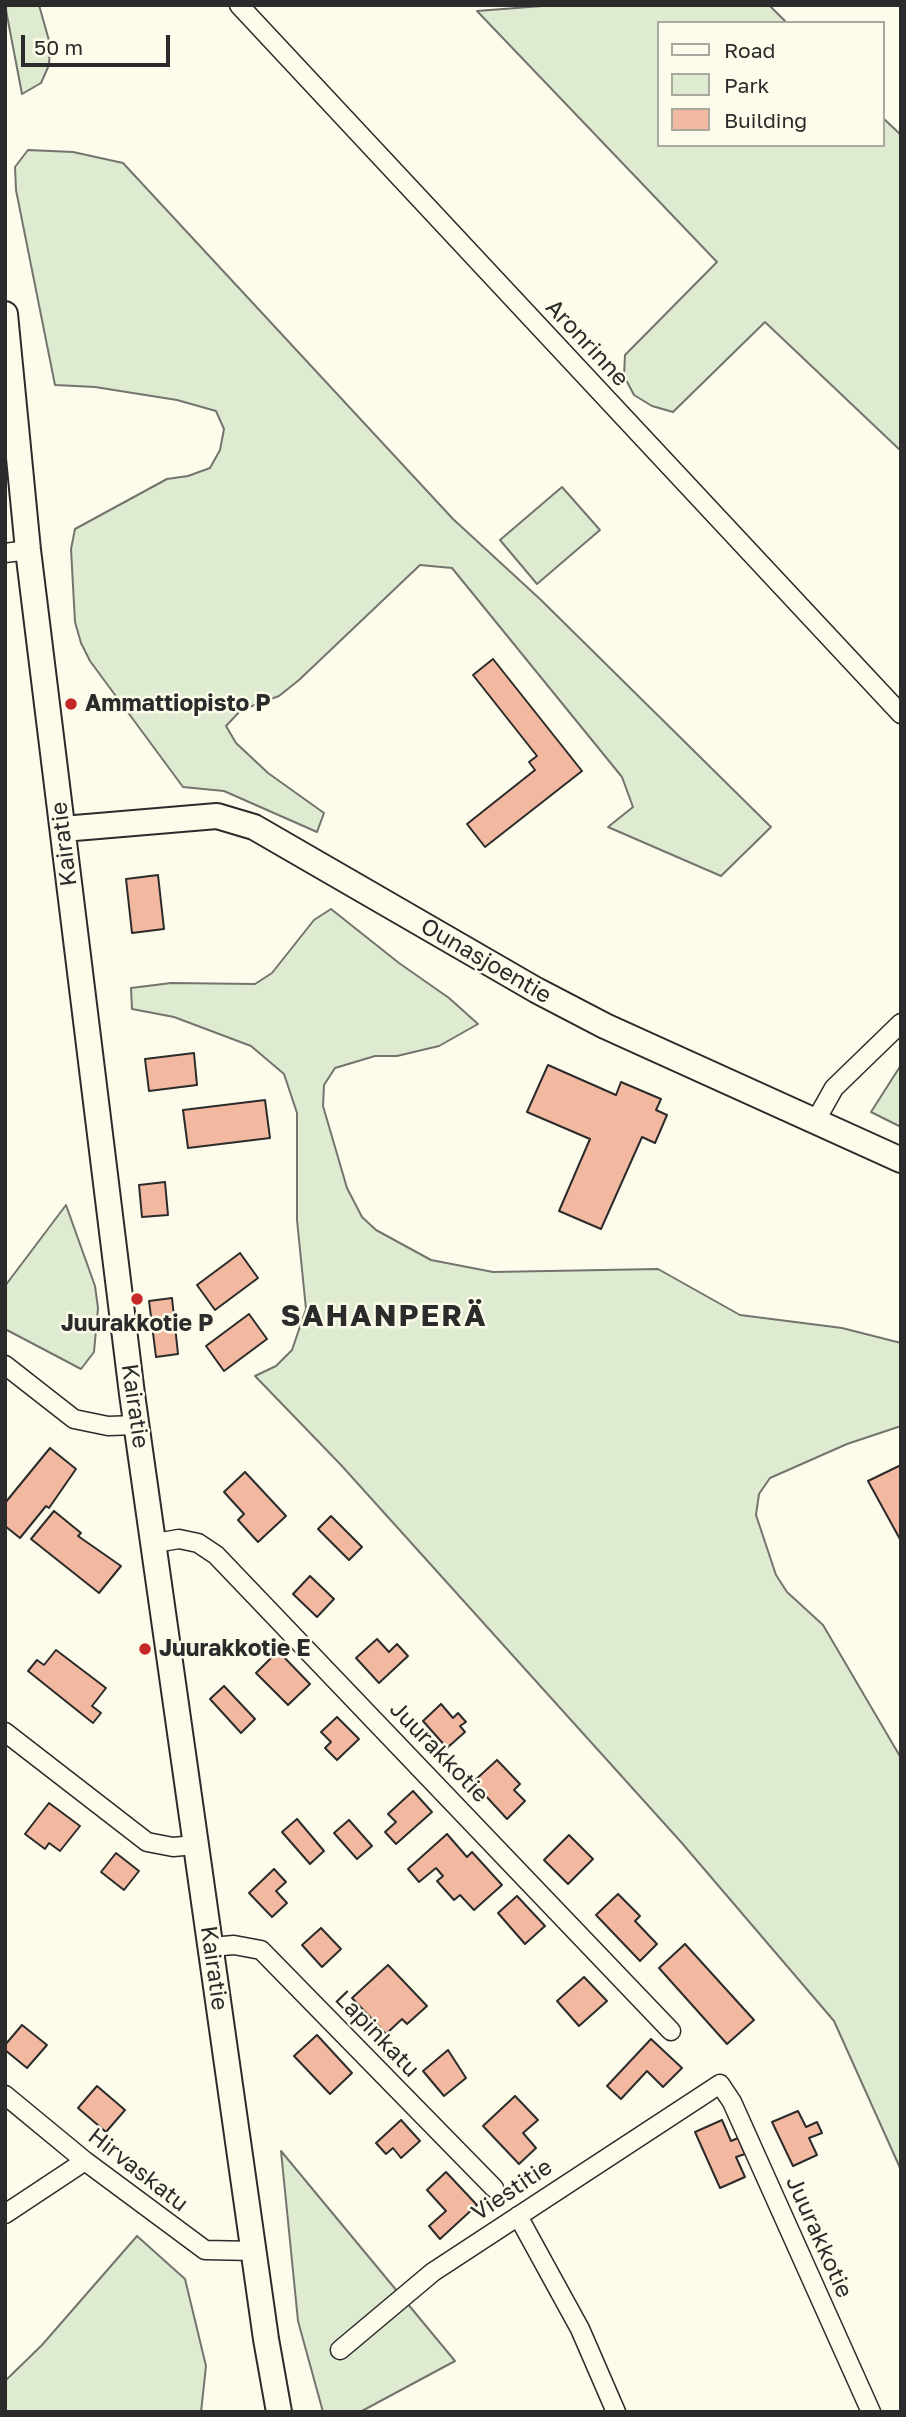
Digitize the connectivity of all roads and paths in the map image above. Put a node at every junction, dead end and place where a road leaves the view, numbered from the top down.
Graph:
1 (239, 5) edge
2 (5, 314) edge
3 (17, 551) edge
4 (901, 714) edge
5 (63, 829) junction
6 (901, 1023) edge
7 (816, 1120) junction
8 (901, 1160) edge
9 (5, 1365) edge
10 (137, 1425) junction
11 (155, 1543) junction
12 (5, 1732) edge
13 (195, 1845) junction
14 (211, 1947) junction
15 (671, 2031) dead end
16 (720, 2084) joint
17 (5, 2095) edge
18 (85, 2161) junction
19 (494, 2188) dead end
20 (5, 2214) edge
21 (518, 2216) junction
22 (254, 2251) junction
23 (340, 2350) dead end
24 (279, 2412) edge
25 (616, 2412) edge
26 (871, 2412) edge

1 - 4 street, Aronrinne
2 - 3 main road, Kairatie
3 - 5 main road, Kairatie
5 - 7 main road, Ounasjoentie
5 - 10 main road, Kairatie
6 - 7 street
7 - 8 main road, Ounasjoentie
9 - 10 street
10 - 11 main road, Kairatie
11 - 13 main road, Kairatie
11 - 15 street, Juurakkotie
12 - 13 street
13 - 14 main road, Kairatie
14 - 19 street, Lapinkatu
14 - 22 main road, Kairatie
16 - 21 street, Viestitie
16 - 26 street, Juurakkotie
17 - 18 street, Hirvaskatu
18 - 20 street
18 - 22 street, Hirvaskatu
21 - 23 street, Viestitie
21 - 25 street
22 - 24 main road, Kairatie

